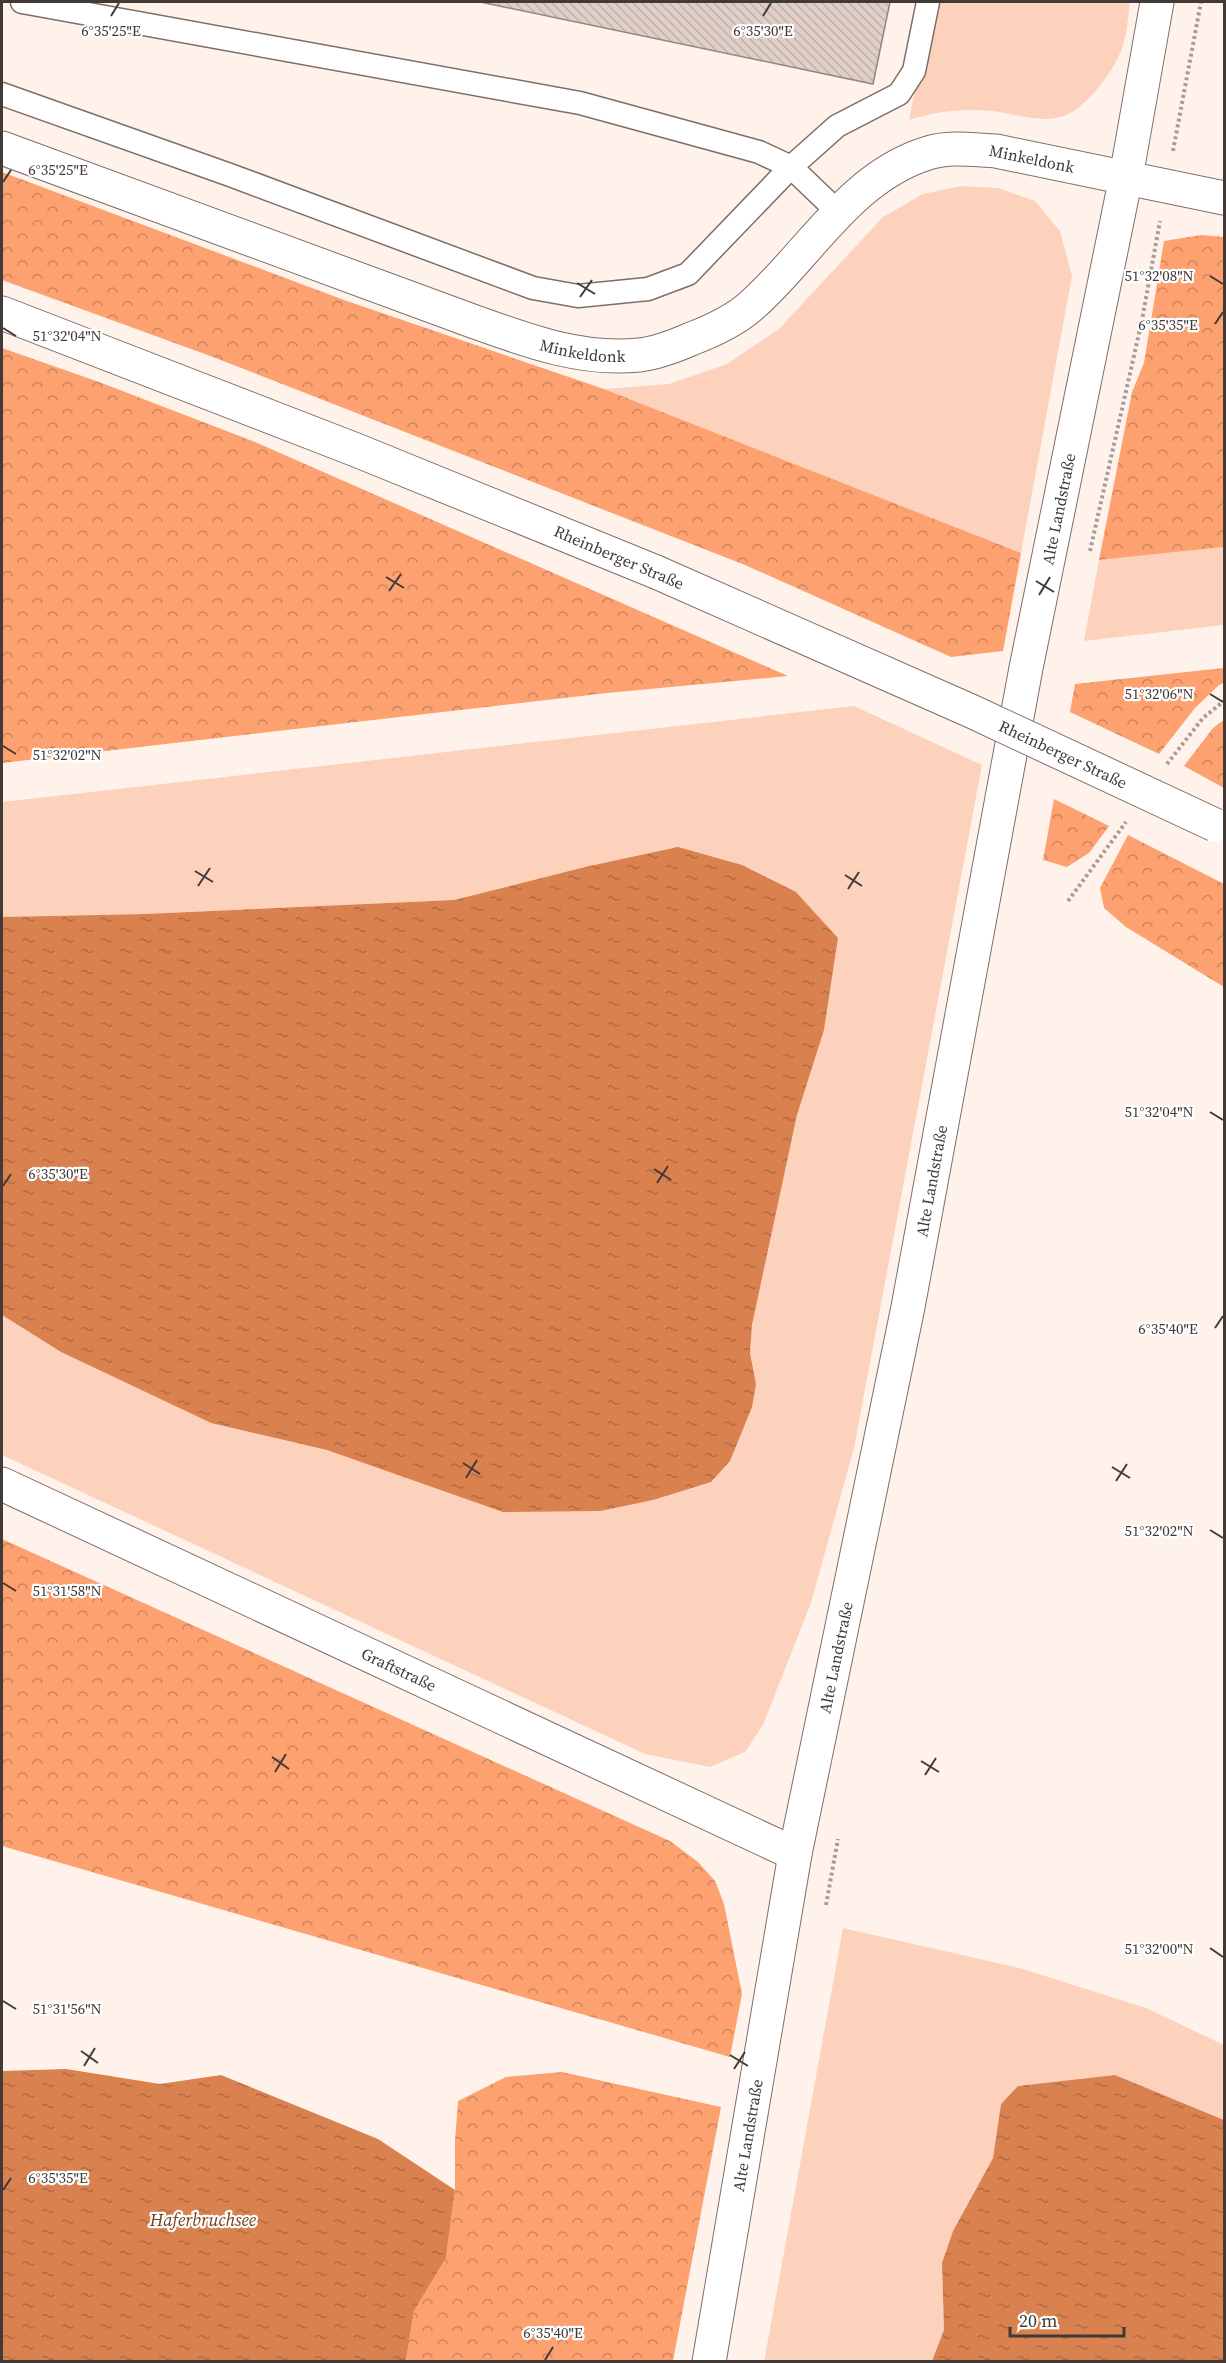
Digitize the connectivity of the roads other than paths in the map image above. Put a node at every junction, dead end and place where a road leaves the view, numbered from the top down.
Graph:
1 (22, 2) edge
2 (928, 2) edge
3 (1157, 2) edge
4 (2, 94) edge
5 (2, 148) edge
6 (791, 166) junction
7 (1126, 177) junction
8 (1224, 198) edge
9 (838, 213) junction
10 (2, 313) edge
11 (1220, 827) edge
12 (2, 1484) edge
13 (795, 1854) junction
14 (709, 2361) edge

1 - 6 lane
2 - 6 lane
3 - 7 street, Alte Landstraße
4 - 6 lane
5 - 9 street, Minkeldonk
6 - 9 lane
7 - 8 street, Minkeldonk
7 - 9 street, Minkeldonk
7 - 13 street, Alte Landstraße
10 - 11 street, Rheinberger Straße, bridge
12 - 13 street, Graftstraße
13 - 14 street, Alte Landstraße

